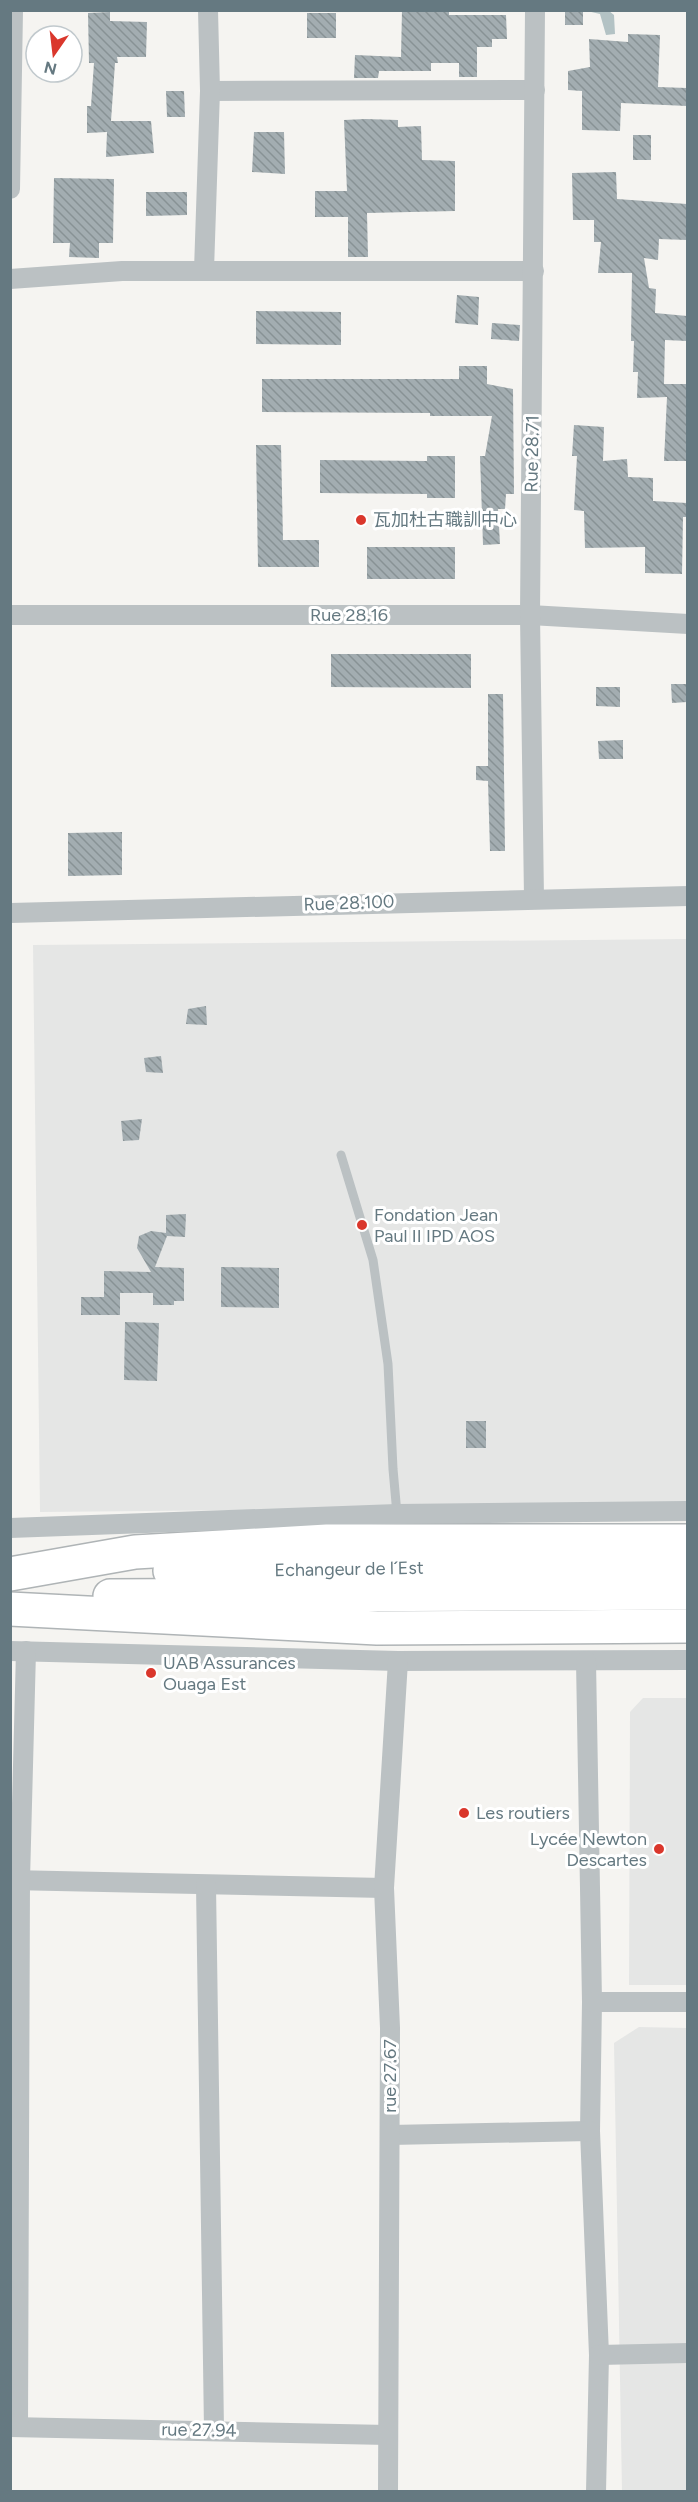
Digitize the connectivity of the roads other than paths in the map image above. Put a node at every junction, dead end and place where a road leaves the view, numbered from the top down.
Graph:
1 (13, 10) edge
2 (208, 10) edge
3 (535, 10) edge
4 (535, 90) junction
5 (210, 91) junction
6 (10, 189) edge
7 (204, 270) junction
8 (534, 271) junction
9 (10, 279) edge
10 (10, 615) edge
11 (530, 615) junction
12 (687, 624) edge
13 (687, 896) edge
14 (534, 898) junction
15 (10, 913) edge
16 (341, 1155) dead end
17 (687, 1511) edge
18 (397, 1514) junction
19 (10, 1527) edge
20 (687, 1541) edge
21 (687, 1564) edge
22 (10, 1574) edge
23 (655, 1579) junction
24 (687, 1593) edge
25 (10, 1596) edge
26 (10, 1609) edge
27 (687, 1626) edge
28 (18, 1651) edge
29 (586, 1660) junction
30 (687, 1660) edge
31 (398, 1661) junction
32 (15, 1880) edge
33 (206, 1885) junction
34 (384, 1888) junction
35 (592, 2002) junction
36 (687, 2002) edge
37 (590, 2131) junction
38 (390, 2135) junction
39 (14, 2252) edge
40 (687, 2353) edge
41 (599, 2355) junction
42 (14, 2427) edge
43 (214, 2430) junction
44 (388, 2435) junction
45 (388, 2492) edge
46 (596, 2492) edge

1 - 6 street
2 - 5 street
3 - 4 street, Rue 28.71
4 - 5 street
4 - 8 street, Rue 28.71
5 - 7 street
7 - 8 street
7 - 9 street
8 - 11 street, Rue 28.71
10 - 11 street, Rue 28.16
11 - 12 street, Rue 28.16
11 - 14 street, Rue 28.71
13 - 14 street, Rue 28.100
14 - 15 street, Rue 28.100
16 - 18 lane
17 - 18 street
18 - 19 street
20 - 22 highway
21 - 23 highway, Echangeur de l´Est
22 - 23 highway, Echangeur de l´Est
23 - 24 highway, Echangeur de l´Est
23 - 25 highway, Echangeur de l´Est
26 - 27 highway
28 - 31 street
28 - 32 street
29 - 30 street
29 - 31 street
29 - 35 street
31 - 34 street, rue 27.67
32 - 33 street
32 - 39 street
33 - 34 street
33 - 43 street
34 - 38 street, rue 27.67
35 - 36 street
35 - 37 street
37 - 38 street
37 - 41 street
38 - 44 street, rue 27.67
39 - 42 street
40 - 41 street
41 - 46 street
42 - 43 street, rue 27.94
43 - 44 street, rue 27.94
44 - 45 street, rue 27.67

